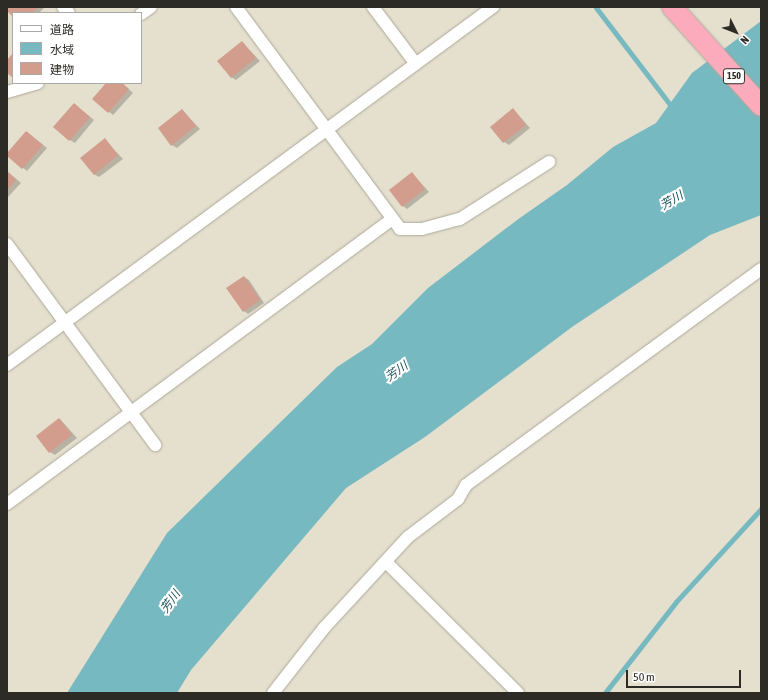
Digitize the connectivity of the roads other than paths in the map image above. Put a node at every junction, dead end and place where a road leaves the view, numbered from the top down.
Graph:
1 (151, 7) edge
2 (236, 7) edge
3 (373, 7) edge
4 (493, 7) edge
5 (672, 7) edge
6 (142, 13) edge
7 (416, 64) junction
8 (35, 84) edge
9 (7, 92) edge
10 (761, 106) edge
11 (326, 131) junction
12 (549, 162) dead end
13 (392, 219) junction
14 (7, 244) edge
15 (761, 270) edge
16 (66, 322) junction
17 (7, 365) edge
18 (131, 412) junction
19 (155, 446) dead end
20 (7, 504) edge
21 (386, 562) junction
22 (273, 693) edge
23 (518, 693) edge

1 - 6 street
2 - 11 street
3 - 7 street
4 - 7 street
5 - 10 highway, 150
7 - 11 street
8 - 9 street
11 - 13 street
11 - 16 street
12 - 13 street
13 - 18 street
14 - 16 street
15 - 21 street
16 - 17 street
16 - 18 street
18 - 19 street
18 - 20 street
21 - 22 street
21 - 23 street

